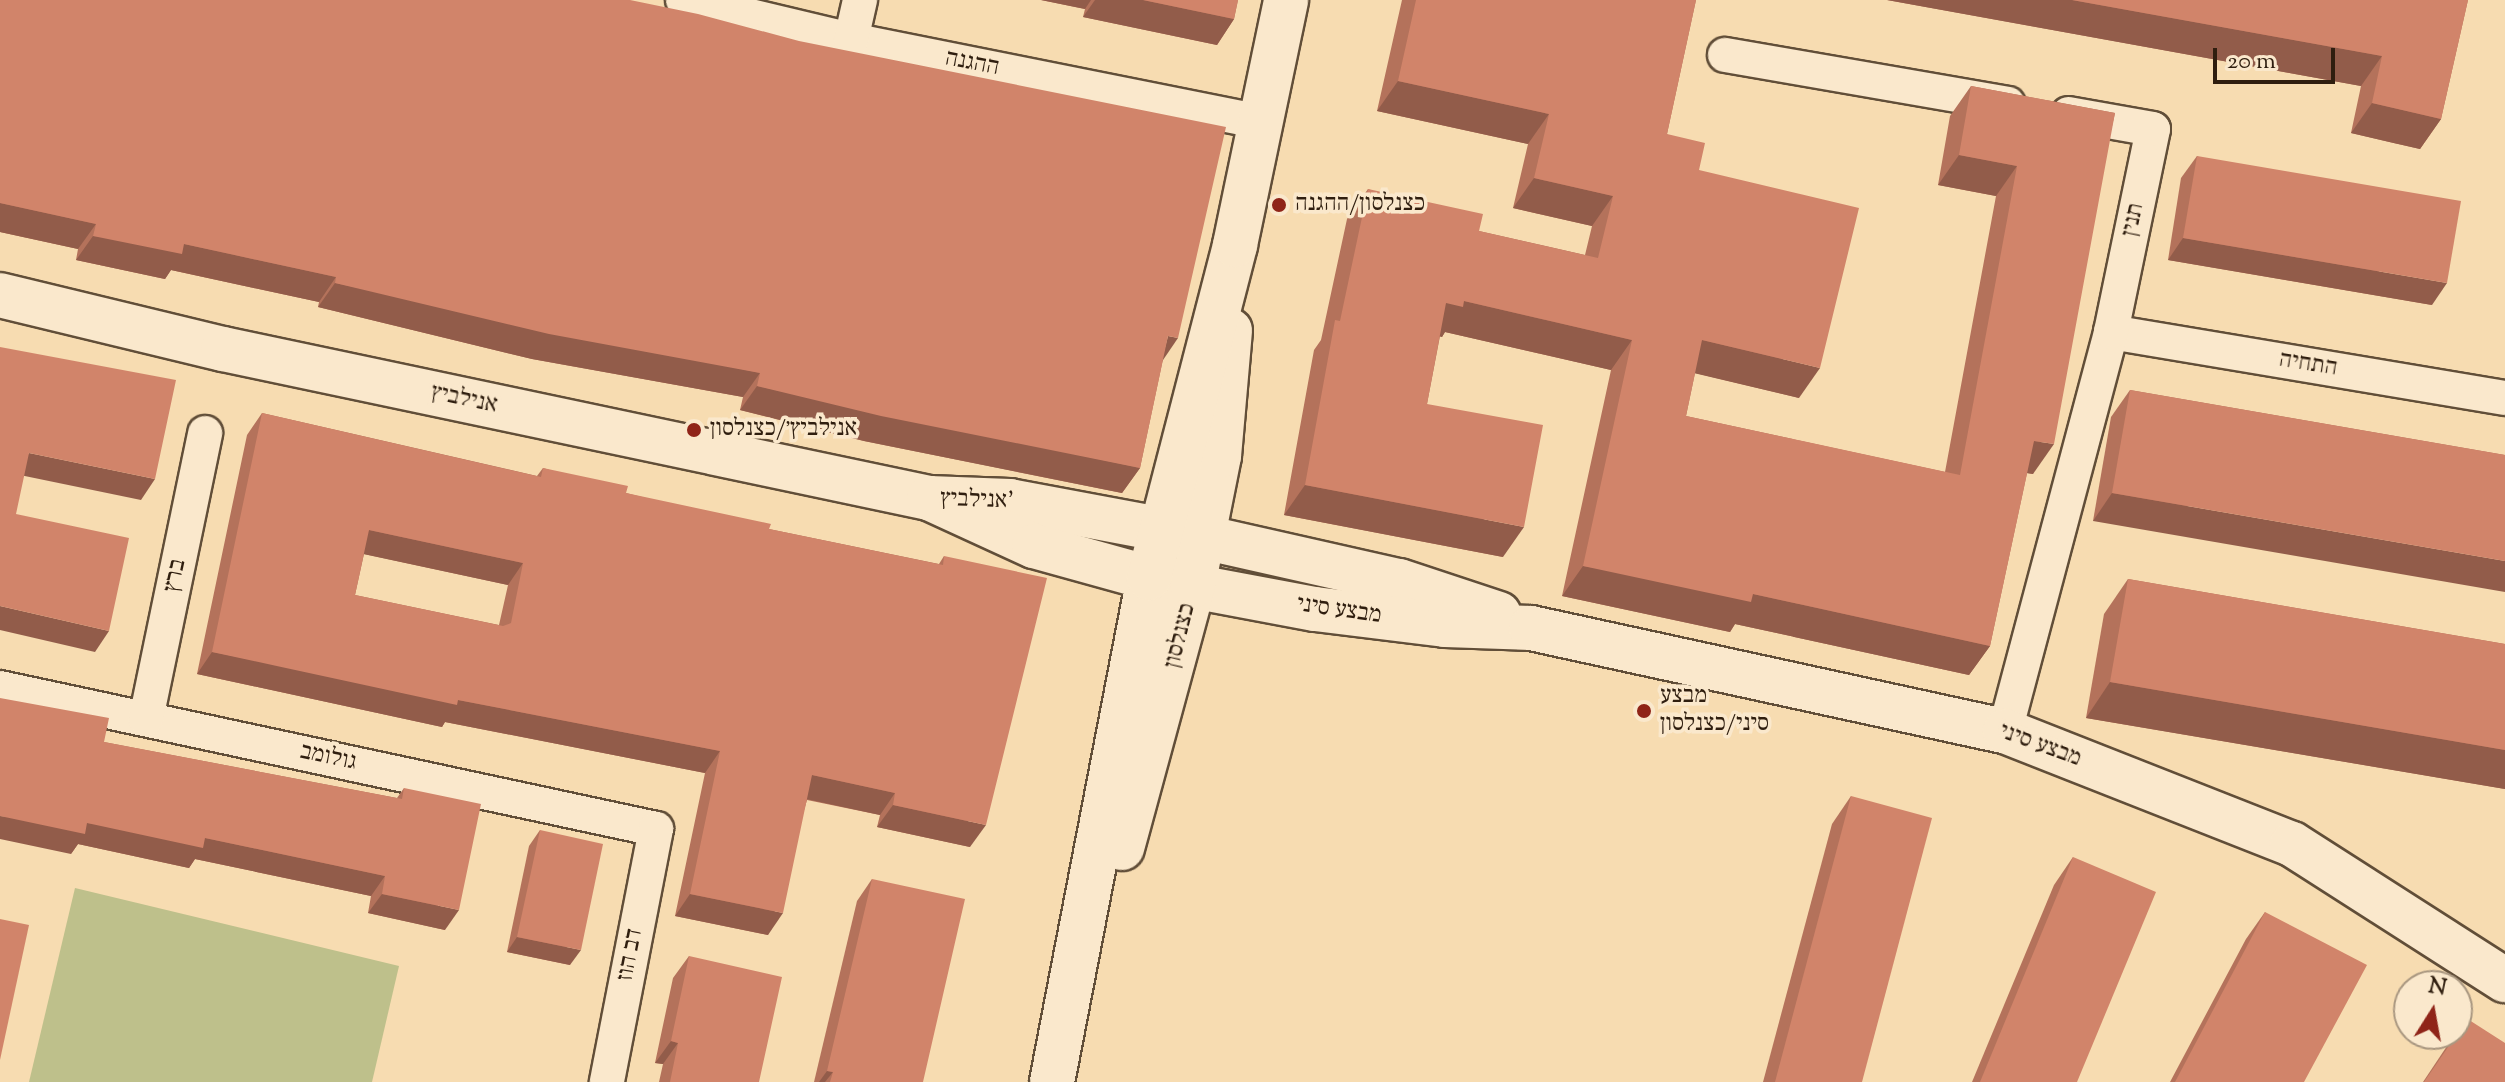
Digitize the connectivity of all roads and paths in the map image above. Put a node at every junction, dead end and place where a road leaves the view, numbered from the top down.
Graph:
1 (683, 0) edge
2 (860, 0) edge
3 (1286, 0) edge
4 (851, 40) junction
5 (1725, 55) dead end
6 (1263, 122) junction
7 (1235, 245) junction
8 (0, 295) edge
9 (2111, 332) junction
10 (2505, 398) edge
11 (205, 433) dead end
12 (929, 498) junction
13 (1160, 528) junction
14 (1203, 537) junction
15 (1149, 578) junction
16 (1193, 586) junction
17 (1531, 628) junction
18 (0, 688) edge
19 (146, 719) junction
20 (2005, 731) junction
21 (656, 829) joint
22 (2505, 980) edge
23 (1067, 1014) junction
24 (607, 1082) edge
25 (1052, 1082) edge

1 - 4 street, ההגנה
2 - 4 street
3 - 6 street, כצנלסון
4 - 6 street, ההגנה
5 - 9 street, תנין
6 - 7 street, כצנלסון
7 - 13 street, כצנלסון
7 - 14 street, כצנלסון
8 - 12 street, אנילביץ
9 - 10 street, התחיה
9 - 20 street, תנין
11 - 19 street, ברץ
12 - 13 street, אנילביץ'
12 - 15 street, אנילביץ'
13 - 14 street, אנילביץ'
13 - 15 street, כצנלסון
14 - 16 street, כצנלסון
14 - 17 street, מבצע סיני
15 - 16 street, מבצע סיני
15 - 23 street, כצנלסון
16 - 17 street, מבצע סיני
16 - 23 street, כצנלסון
17 - 20 street, מבצע סיני
18 - 19 street, גולומב
19 - 21 street, גולומב
20 - 22 street, מבצע סיני
21 - 24 street, דב הוז
23 - 25 street, כצנלסון

